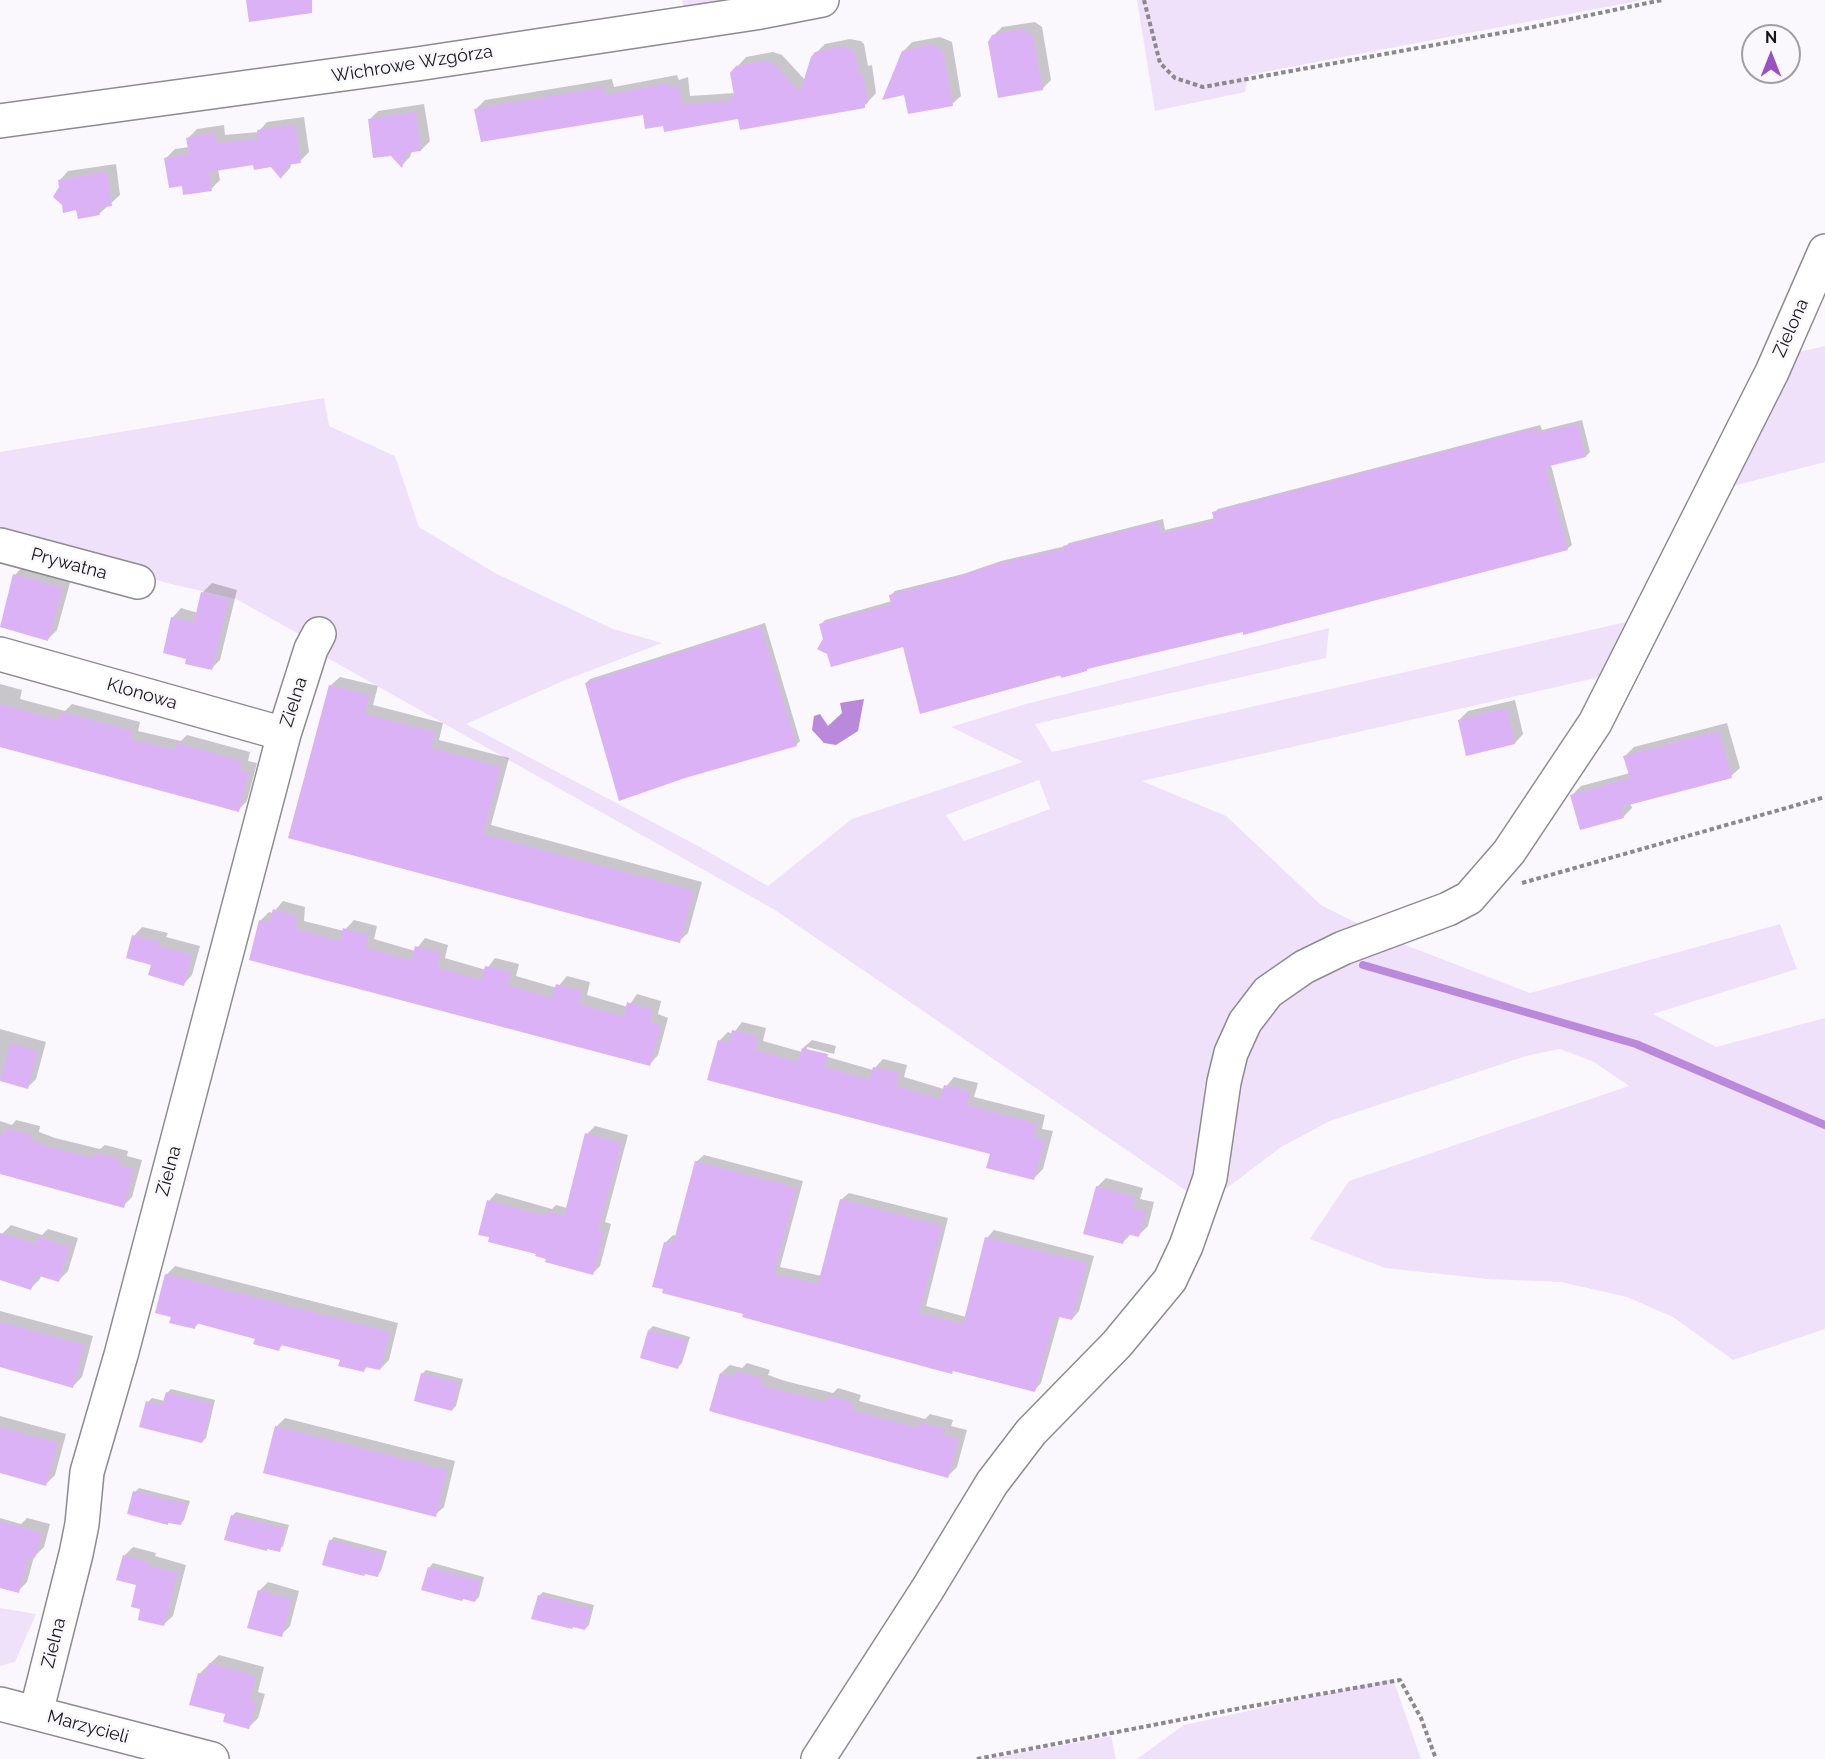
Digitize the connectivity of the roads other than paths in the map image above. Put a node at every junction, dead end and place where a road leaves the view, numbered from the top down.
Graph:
1 (822, 0) edge
2 (0, 121) edge
3 (1825, 252) edge
4 (0, 545) edge
5 (138, 582) dead end
6 (320, 634) dead end
7 (0, 654) edge
8 (284, 734) junction
9 (0, 1704) edge
10 (36, 1713) junction
11 (212, 1759) edge
12 (818, 1759) edge

1 - 2 street, Wichrowe Wzgórza
3 - 12 street, Zielona
4 - 5 street, Prywatna
6 - 8 street, Zielna
7 - 8 street, Klonowa
8 - 10 street, Zielna
9 - 10 street, Marzycieli
10 - 11 street, Marzycieli

